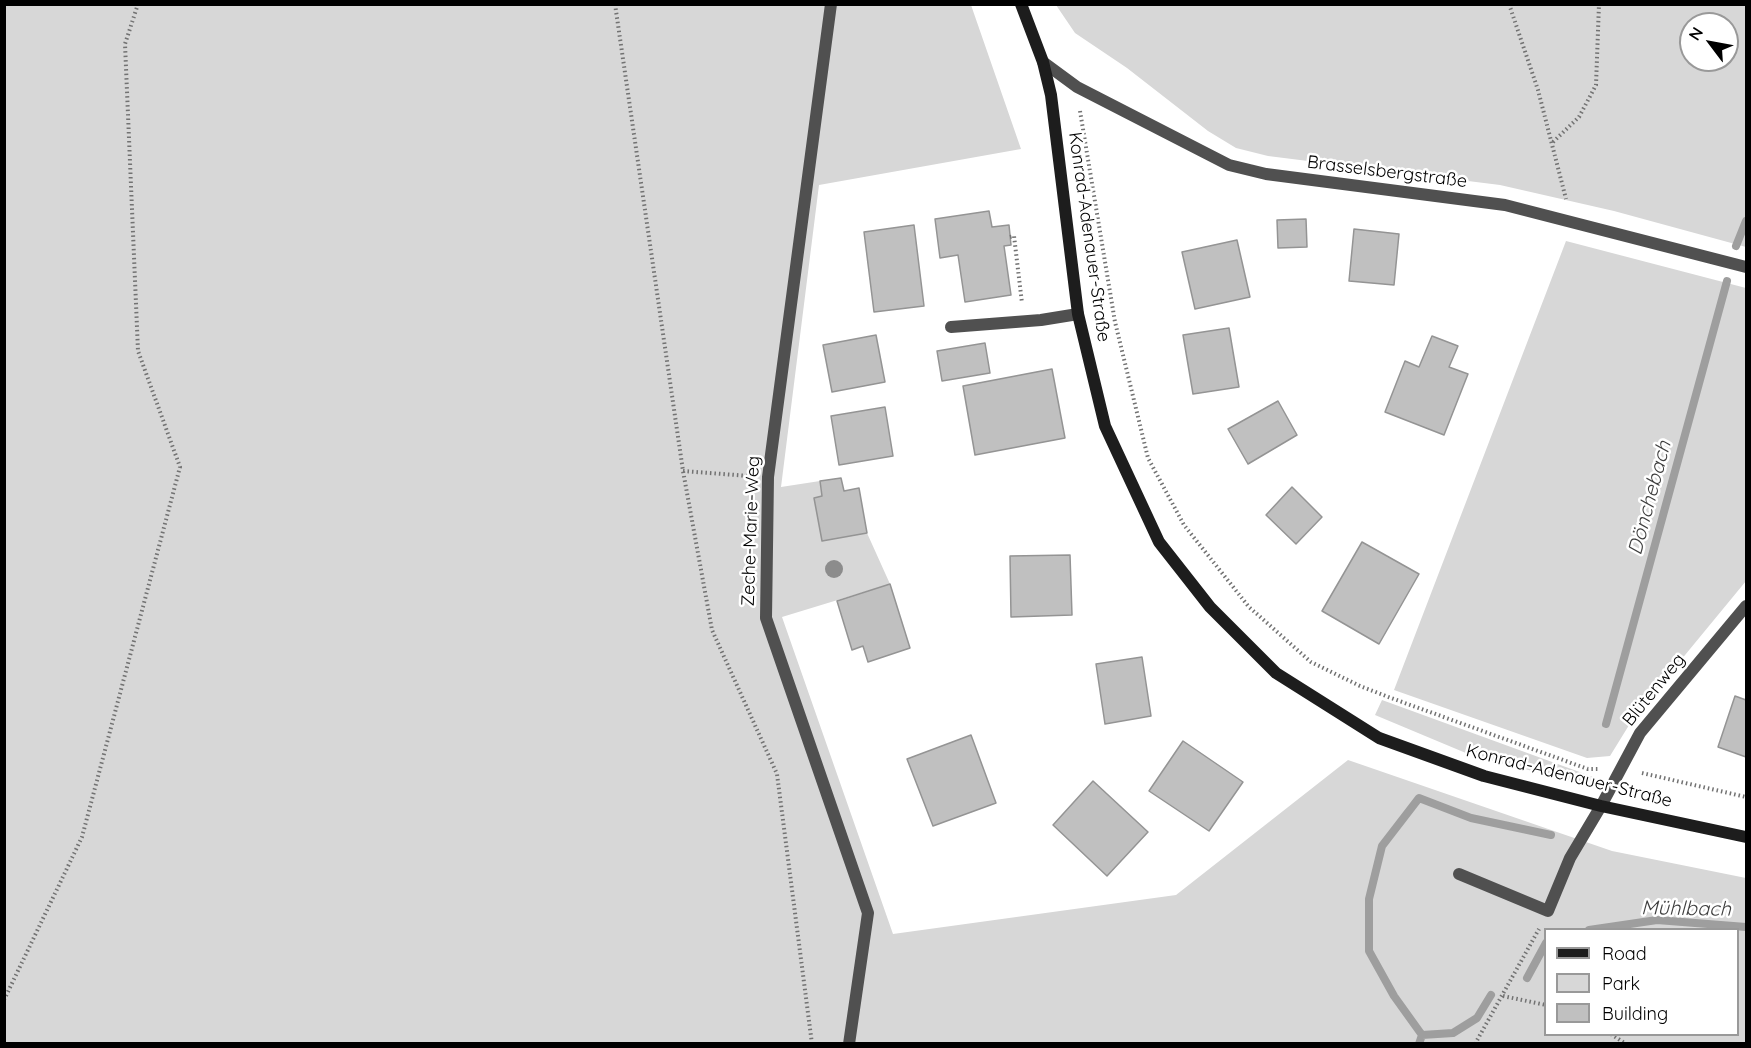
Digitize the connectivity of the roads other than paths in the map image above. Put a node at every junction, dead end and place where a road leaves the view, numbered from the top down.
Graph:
1 (831, 4) edge
2 (1021, 4) edge
3 (1043, 62) junction
4 (1746, 267) edge
5 (1078, 314) junction
6 (951, 327) dead end
7 (1746, 606) edge
8 (1601, 806) junction
9 (1746, 837) edge
10 (1459, 874) dead end
11 (849, 1044) edge

1 - 11 street, Zeche-Marie-Weg
2 - 3 main road, Konrad-Adenauer-Straße
3 - 4 street, Brasselsbergstraße
3 - 5 main road, Konrad-Adenauer-Straße
5 - 6 street
5 - 8 main road, Konrad-Adenauer-Straße
7 - 8 street, Blütenweg
8 - 9 main road, Konrad-Adenauer-Straße
8 - 10 street, Blütenweg

